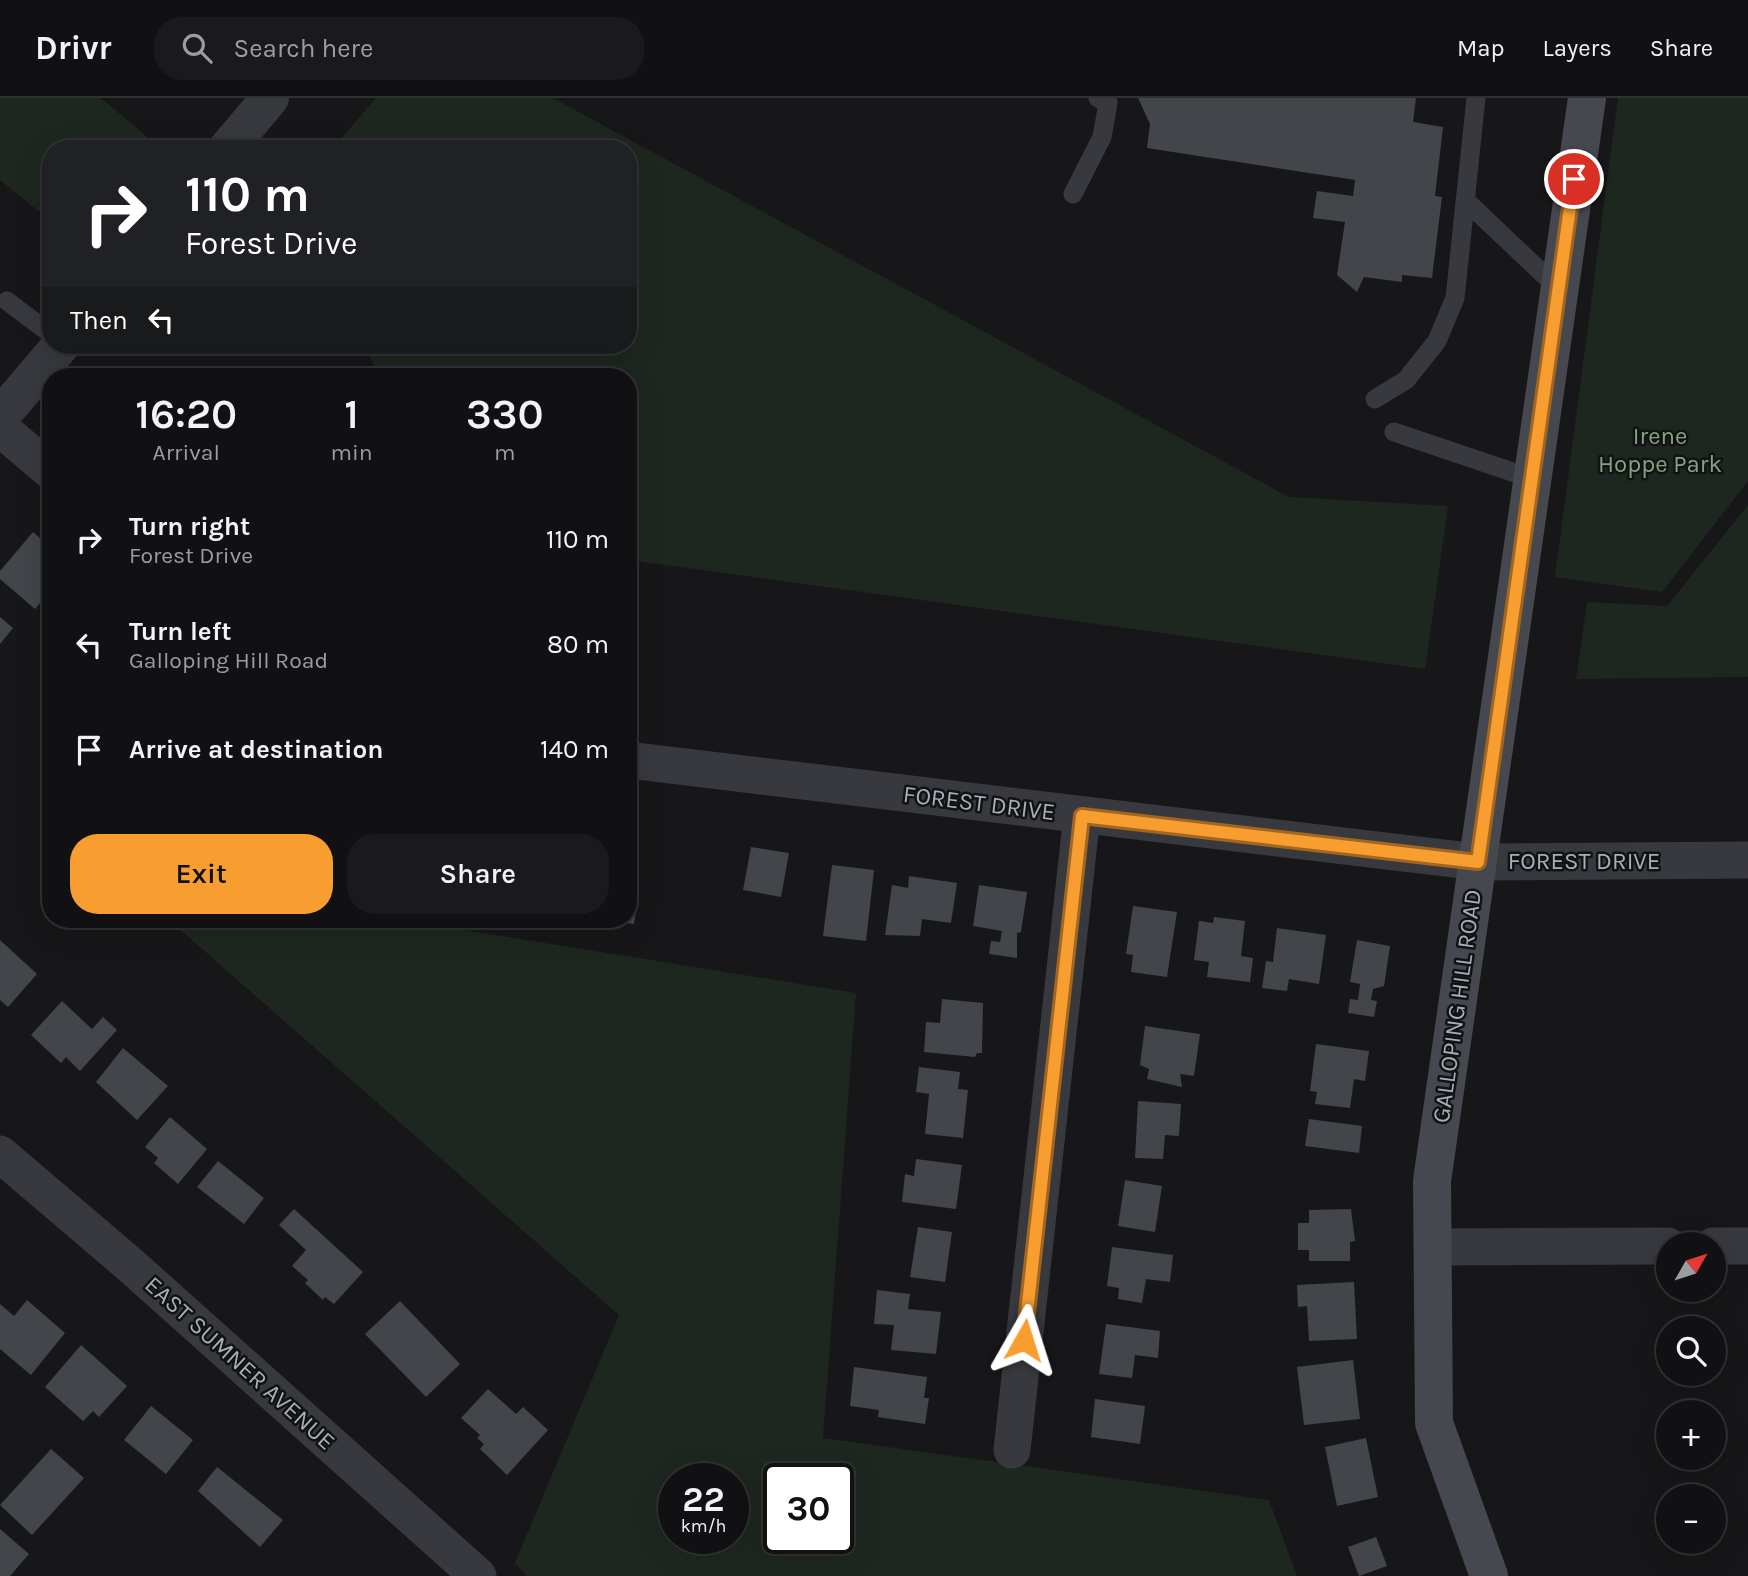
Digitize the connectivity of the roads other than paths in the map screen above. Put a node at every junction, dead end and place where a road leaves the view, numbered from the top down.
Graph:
1 (270, 98) edge
2 (1098, 98) edge
3 (1476, 98) edge
4 (1587, 98) edge
5 (235, 140) edge
6 (1073, 194) dead end
7 (1465, 200) junction
8 (1558, 288) junction
9 (6, 301) dead end
10 (42, 327) edge
11 (53, 354) edge
12 (1375, 399) dead end
13 (0, 417) edge
14 (0, 428) edge
15 (1394, 432) dead end
16 (42, 463) edge
17 (1533, 479) junction
18 (637, 761) edge
19 (1082, 816) junction
20 (1748, 860) edge
21 (1478, 862) junction
22 (0, 1154) edge
23 (1656, 1246) edge
24 (1726, 1246) edge
25 (1748, 1246) edge
26 (1432, 1247) junction
27 (1012, 1450) dead end
28 (478, 1575) edge
29 (1489, 1576) edge

1 - 5 street
2 - 6 lane
3 - 7 lane
4 - 8 main road, GALLOPING HILL ROAD
7 - 8 lane
7 - 12 lane
8 - 17 main road, GALLOPING HILL ROAD
9 - 10 lane
11 - 13 street
14 - 16 street
15 - 17 lane
17 - 21 main road, GALLOPING HILL ROAD
18 - 19 street, FOREST DRIVE
19 - 21 street, FOREST DRIVE
19 - 27 street
20 - 21 street, FOREST DRIVE
21 - 26 main road, GALLOPING HILL ROAD
22 - 28 street, EAST SUMNER AVENUE
23 - 26 street
24 - 25 street
26 - 29 main road, GALLOPING HILL ROAD

